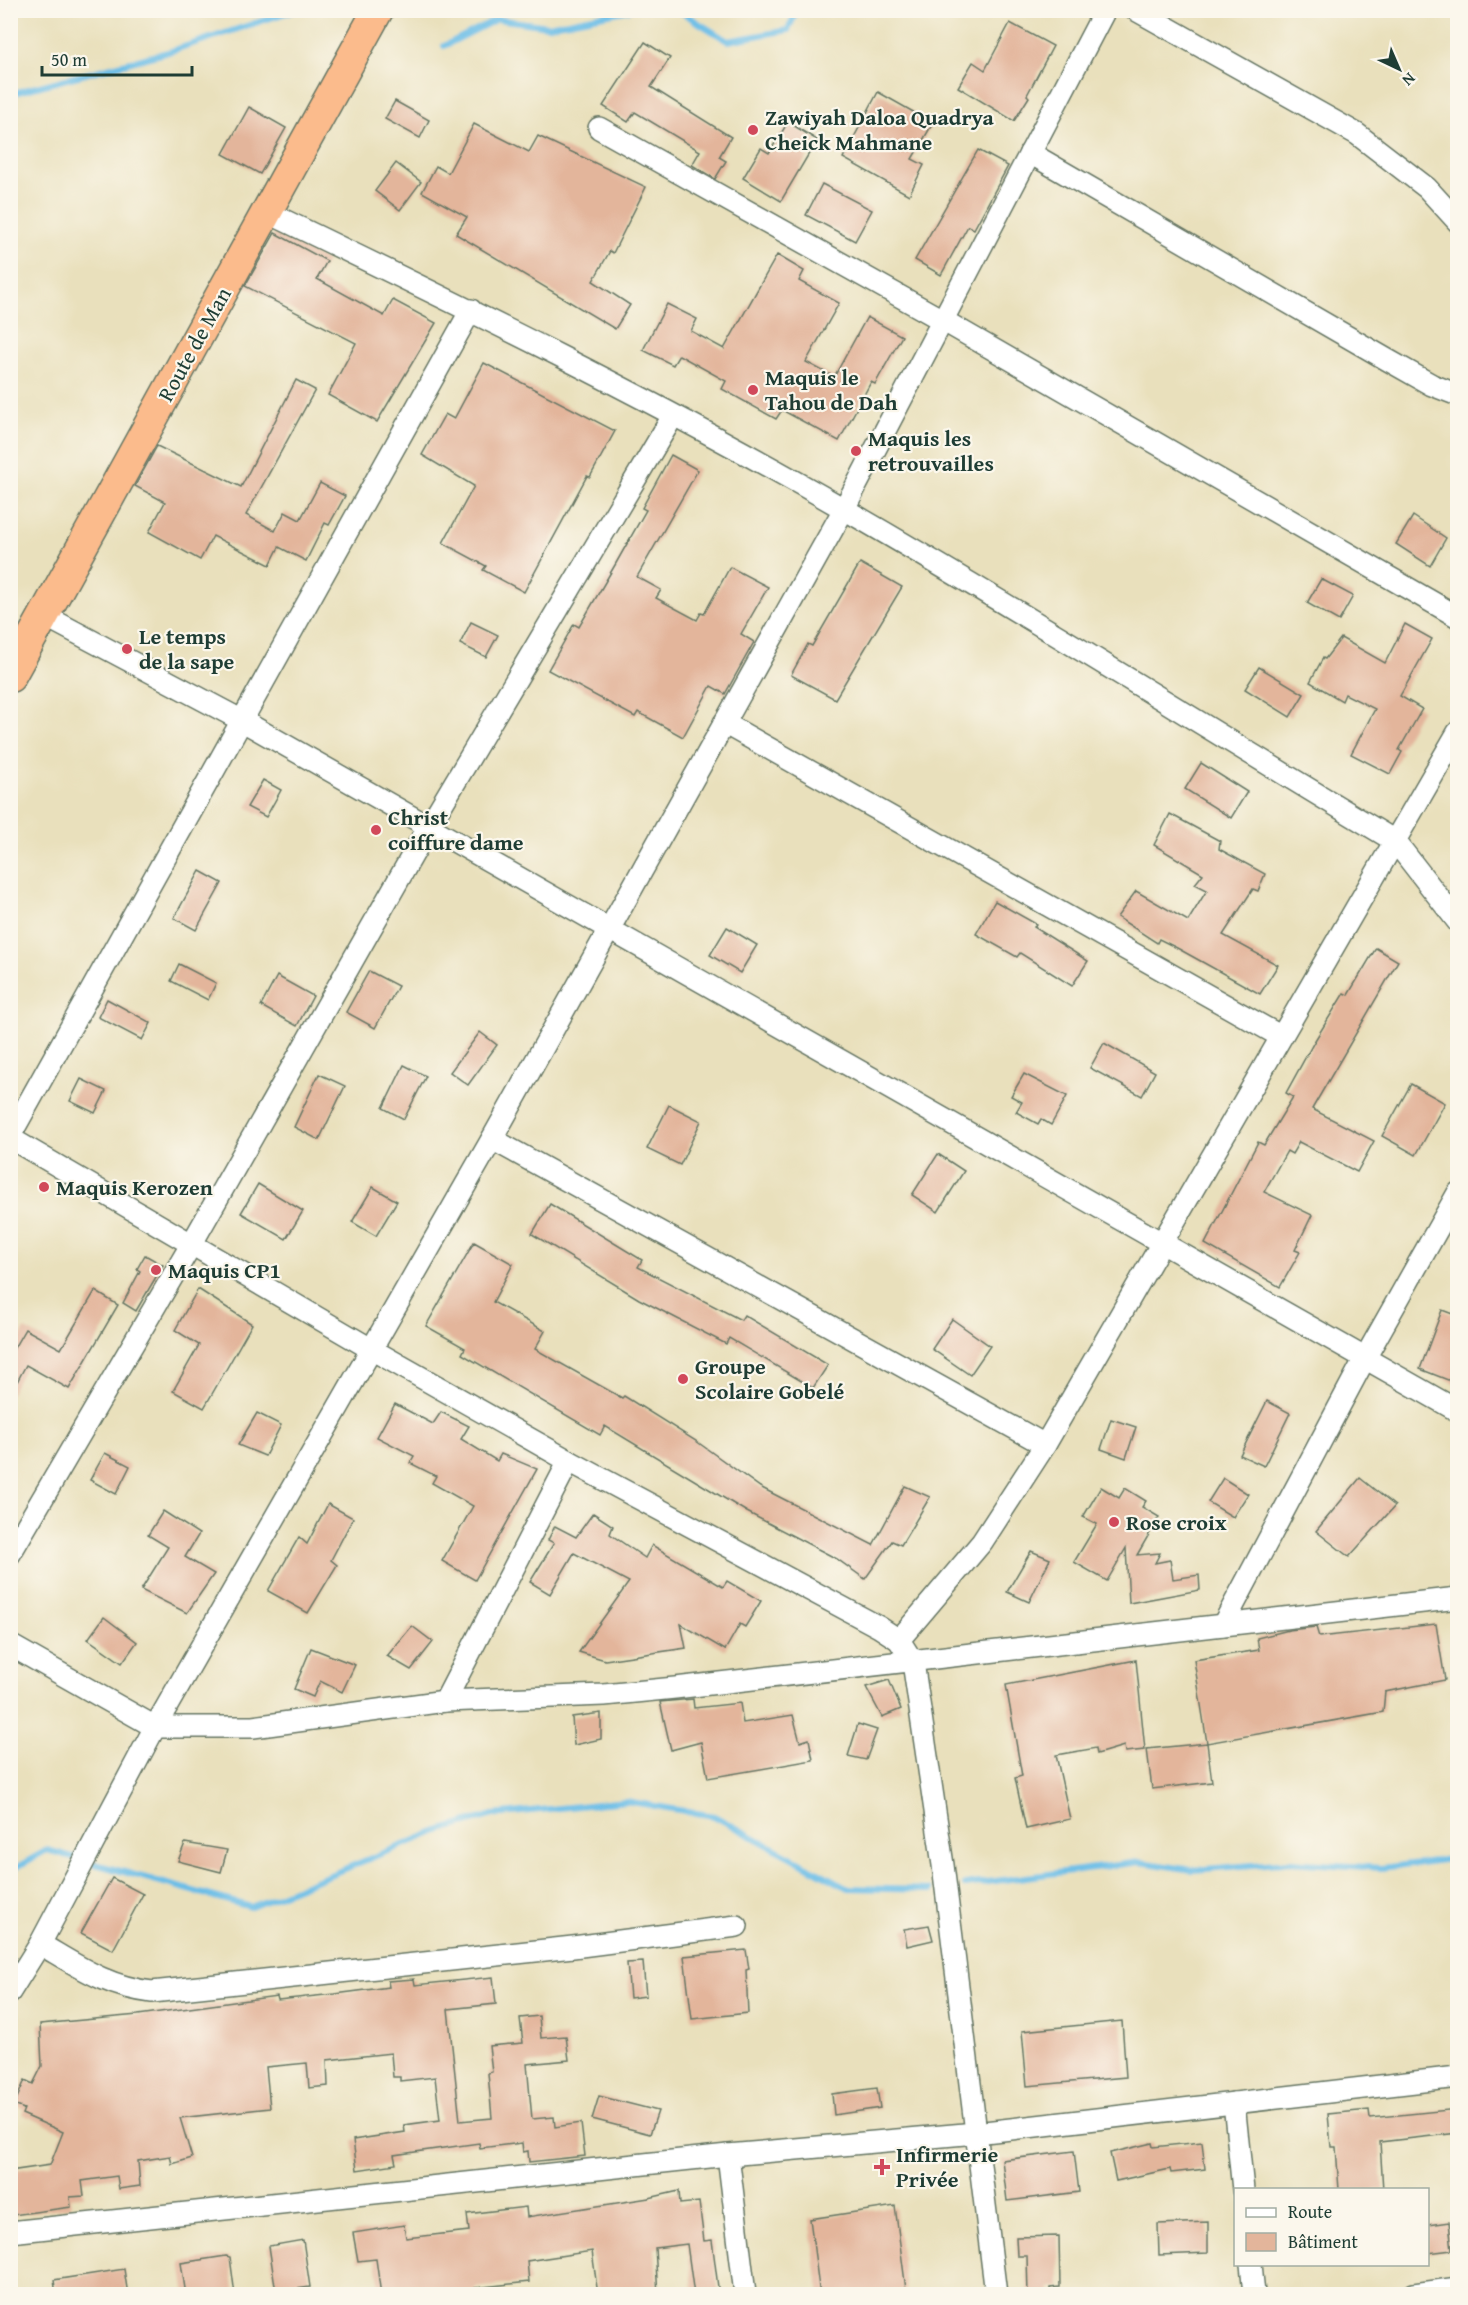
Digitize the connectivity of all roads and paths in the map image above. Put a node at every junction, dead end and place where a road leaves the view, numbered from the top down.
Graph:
1 (378, 10) edge
2 (1106, 10) edge
3 (1136, 10) edge
4 (599, 128) dead end
5 (1030, 153) junction
6 (267, 212) junction
7 (1458, 222) edge
8 (471, 310) junction
9 (944, 321) junction
10 (1458, 394) edge
11 (673, 416) junction
12 (844, 509) junction
13 (45, 616) junction
14 (1458, 617) edge
15 (14, 665) edge
16 (241, 720) junction
17 (724, 723) junction
18 (1458, 732) edge
19 (429, 826) junction
20 (1395, 841) junction
21 (1458, 922) edge
22 (609, 928) junction
23 (1280, 1036) junction
24 (10, 1137) edge
25 (492, 1139) junction
26 (1458, 1193) edge
27 (1163, 1241) junction
28 (191, 1245) junction
29 (370, 1349) junction
30 (1365, 1358) junction
31 (1458, 1411) edge
32 (1045, 1445) junction
33 (569, 1461) junction
34 (10, 1554) edge
35 (1458, 1598) edge
36 (1222, 1625) junction
37 (899, 1640) junction
38 (10, 1645) edge
39 (914, 1662) junction
40 (445, 1701) junction
41 (155, 1727) junction
42 (737, 1926) dead end
43 (40, 1944) junction
44 (10, 1992) edge
45 (1458, 2077) edge
46 (1234, 2103) junction
47 (976, 2133) junction
48 (728, 2156) junction
49 (1243, 2188) edge
50 (10, 2232) edge
51 (1251, 2266) edge
52 (1458, 2288) edge
53 (745, 2295) edge
54 (996, 2295) edge
55 (1254, 2295) edge
56 (1414, 2295) edge

1 - 6 highway, Route de Man
2 - 5 street
3 - 7 street
4 - 9 street
5 - 9 street
5 - 10 street
6 - 8 street
6 - 13 highway, Route de Man
8 - 11 street
8 - 16 street
9 - 12 street
9 - 14 street
11 - 12 street
11 - 19 street
12 - 17 street
12 - 20 street
13 - 15 highway, Route de Man
13 - 16 street
16 - 19 street
16 - 24 street
17 - 22 street
17 - 23 street
18 - 20 street
19 - 22 street
19 - 28 street
20 - 21 street
20 - 23 street
22 - 25 street
22 - 27 street
23 - 27 street
24 - 28 street
25 - 29 street
25 - 32 street
26 - 30 street
27 - 30 street
27 - 32 street
28 - 29 street
28 - 34 street
29 - 33 street
29 - 41 street
30 - 31 street
30 - 36 street
32 - 37 street
33 - 37 street
33 - 40 street
35 - 36 street
36 - 39 street
37 - 39 street
38 - 41 street
39 - 40 street
39 - 47 street
40 - 41 street
41 - 43 street
42 - 43 street
43 - 44 street
45 - 46 street
46 - 47 street
46 - 49 street
47 - 48 street
47 - 54 street
48 - 50 street
48 - 53 street
51 - 55 street
52 - 56 street

